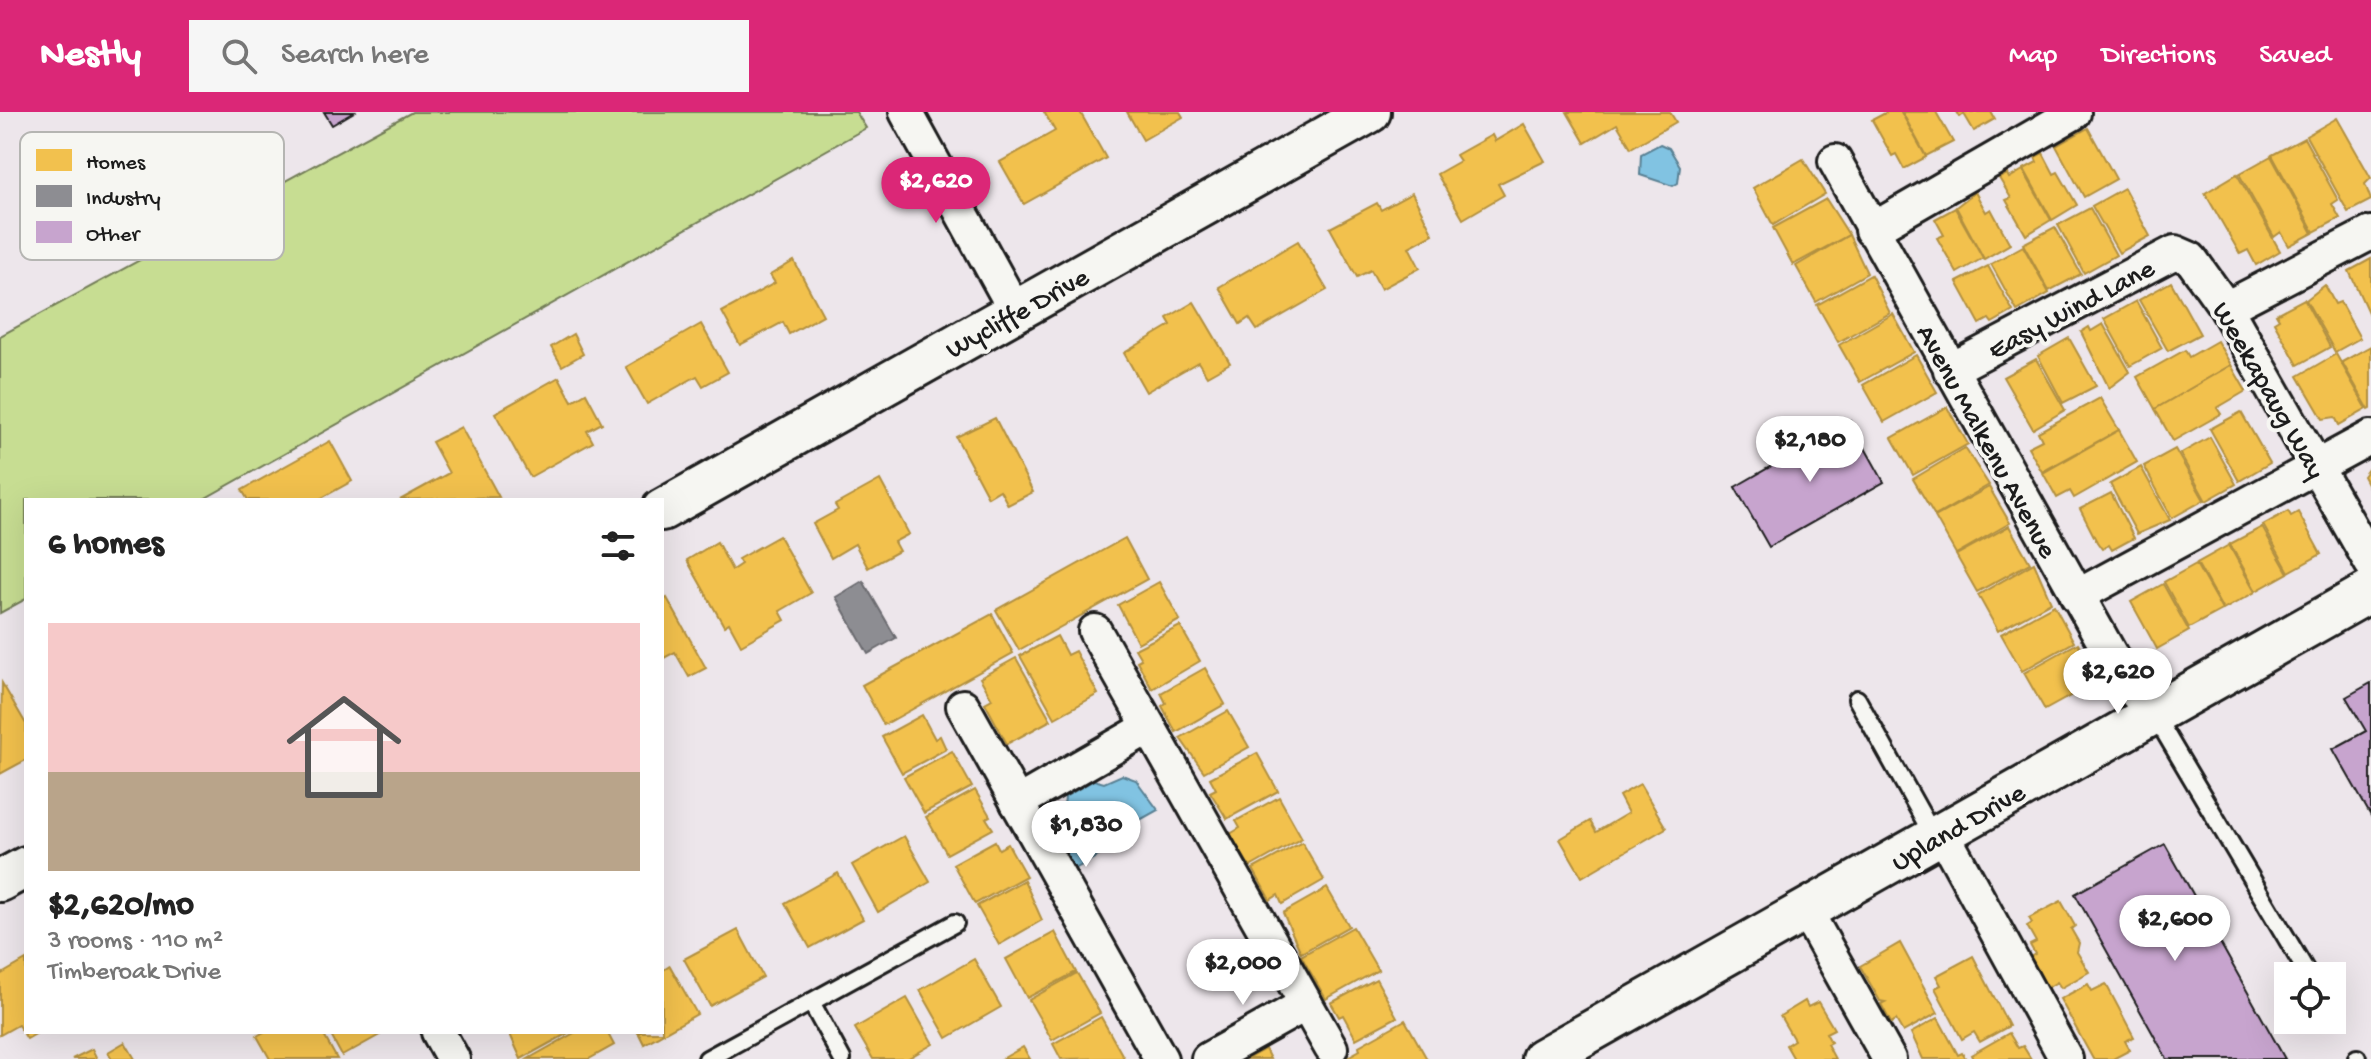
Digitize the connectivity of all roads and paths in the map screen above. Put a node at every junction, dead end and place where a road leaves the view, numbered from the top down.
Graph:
1 (906, 112) edge
2 (1370, 112) edge
3 (2074, 113) edge
4 (1835, 161) dead end
5 (1871, 230) junction
6 (2371, 233) edge
7 (2191, 259) joint
8 (2226, 308) junction
9 (1016, 312) junction
10 (1950, 370) junction
11 (2371, 437) edge
12 (2316, 465) junction
13 (664, 509) edge
14 (2371, 563) edge
15 (2371, 591) edge
16 (2077, 596) junction
17 (1095, 631) dead end
18 (1857, 699) dead end
19 (963, 706) dead end
20 (2153, 713) junction
21 (1149, 727) junction
22 (1017, 803) junction
23 (1939, 836) junction
24 (24, 868) edge
25 (0, 881) edge
26 (1806, 911) junction
27 (955, 923) dead end
28 (2301, 962) edge
29 (811, 1002) junction
30 (1306, 1004) junction
31 (439, 1034) edge
32 (1331, 1048) dead end
33 (453, 1059) edge
34 (707, 1059) edge
35 (842, 1059) edge
36 (1161, 1059) edge
37 (1208, 1059) edge
38 (1542, 1059) edge
39 (1889, 1059) edge
40 (2066, 1059) edge

1 - 9 street
2 - 9 street, Wycliffe Drive
3 - 5 street
4 - 5 street, Avenu Malkenu Avenue
5 - 10 street, Avenu Malkenu Avenue
6 - 8 street
7 - 8 street, Weekapaug Way
7 - 10 street, Easy Wind Lane
8 - 12 street, Weekapaug Way
9 - 13 street, Wycliffe Drive
10 - 16 street, Avenu Malkenu Avenue
11 - 12 street
12 - 14 street, Weekapaug Way
12 - 16 street
15 - 20 street, Upland Drive
16 - 20 street, Avenu Malkenu Avenue
17 - 21 street
18 - 23 lane
19 - 22 street
20 - 23 street, Upland Drive
20 - 28 lane
21 - 22 street
21 - 30 street
22 - 36 street
23 - 26 street, Upland Drive
23 - 40 street
24 - 25 street
26 - 38 street, Upland Drive
26 - 39 street
27 - 29 lane
29 - 34 lane
29 - 35 lane
30 - 32 street
30 - 37 street
31 - 33 street

